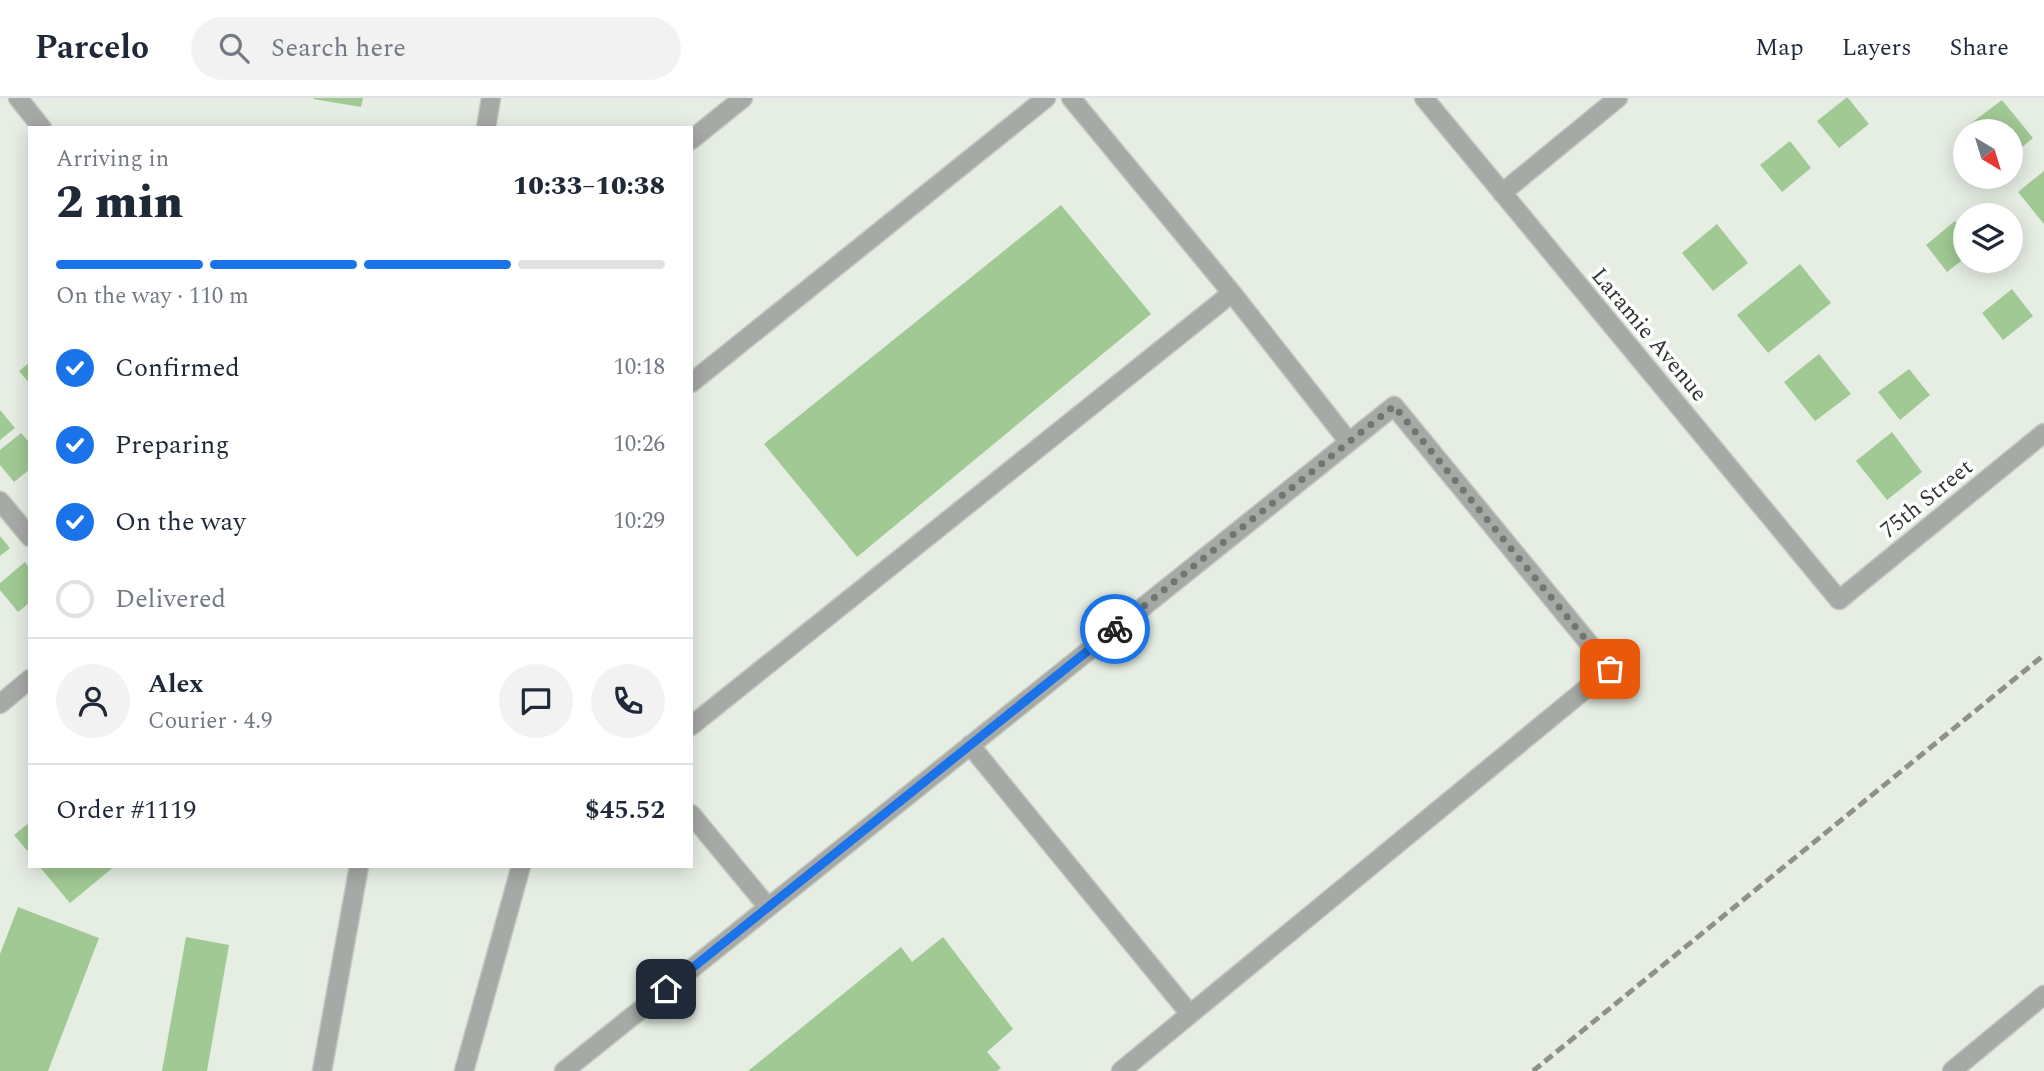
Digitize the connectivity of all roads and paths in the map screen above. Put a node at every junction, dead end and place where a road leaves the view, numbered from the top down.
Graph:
1 (18, 98) edge
2 (491, 98) edge
3 (743, 98) edge
4 (1046, 98) edge
5 (1071, 98) edge
6 (1424, 98) edge
7 (1618, 98) edge
8 (40, 126) edge
9 (486, 126) edge
10 (693, 138) edge
11 (1502, 193) junction
12 (1232, 293) junction
13 (693, 381) edge
14 (2044, 433) edge
15 (1349, 442) junction
16 (0, 501) edge
17 (28, 535) edge
18 (1839, 600) joint
19 (28, 681) edge
20 (0, 704) edge
21 (693, 724) edge
22 (970, 746) junction
23 (693, 816) edge
24 (359, 868) edge
25 (520, 868) edge
26 (768, 907) junction
27 (2044, 995) edge
28 (1190, 1014) junction
29 (322, 1071) edge
30 (464, 1071) edge
31 (564, 1071) edge
32 (1121, 1071) edge
33 (1952, 1071) edge

1 - 8 street
2 - 9 street
3 - 10 street
4 - 13 street
5 - 12 street
6 - 11 street, Laramie Avenue
7 - 11 street
11 - 18 street, Laramie Avenue
12 - 15 street
12 - 21 street
14 - 18 street, 75th Street
15 - 22 street
15 - 28 street
16 - 17 street
19 - 20 street
22 - 26 street
22 - 28 street
23 - 26 street
24 - 29 street
25 - 30 street
26 - 31 street
27 - 33 street
28 - 32 street

